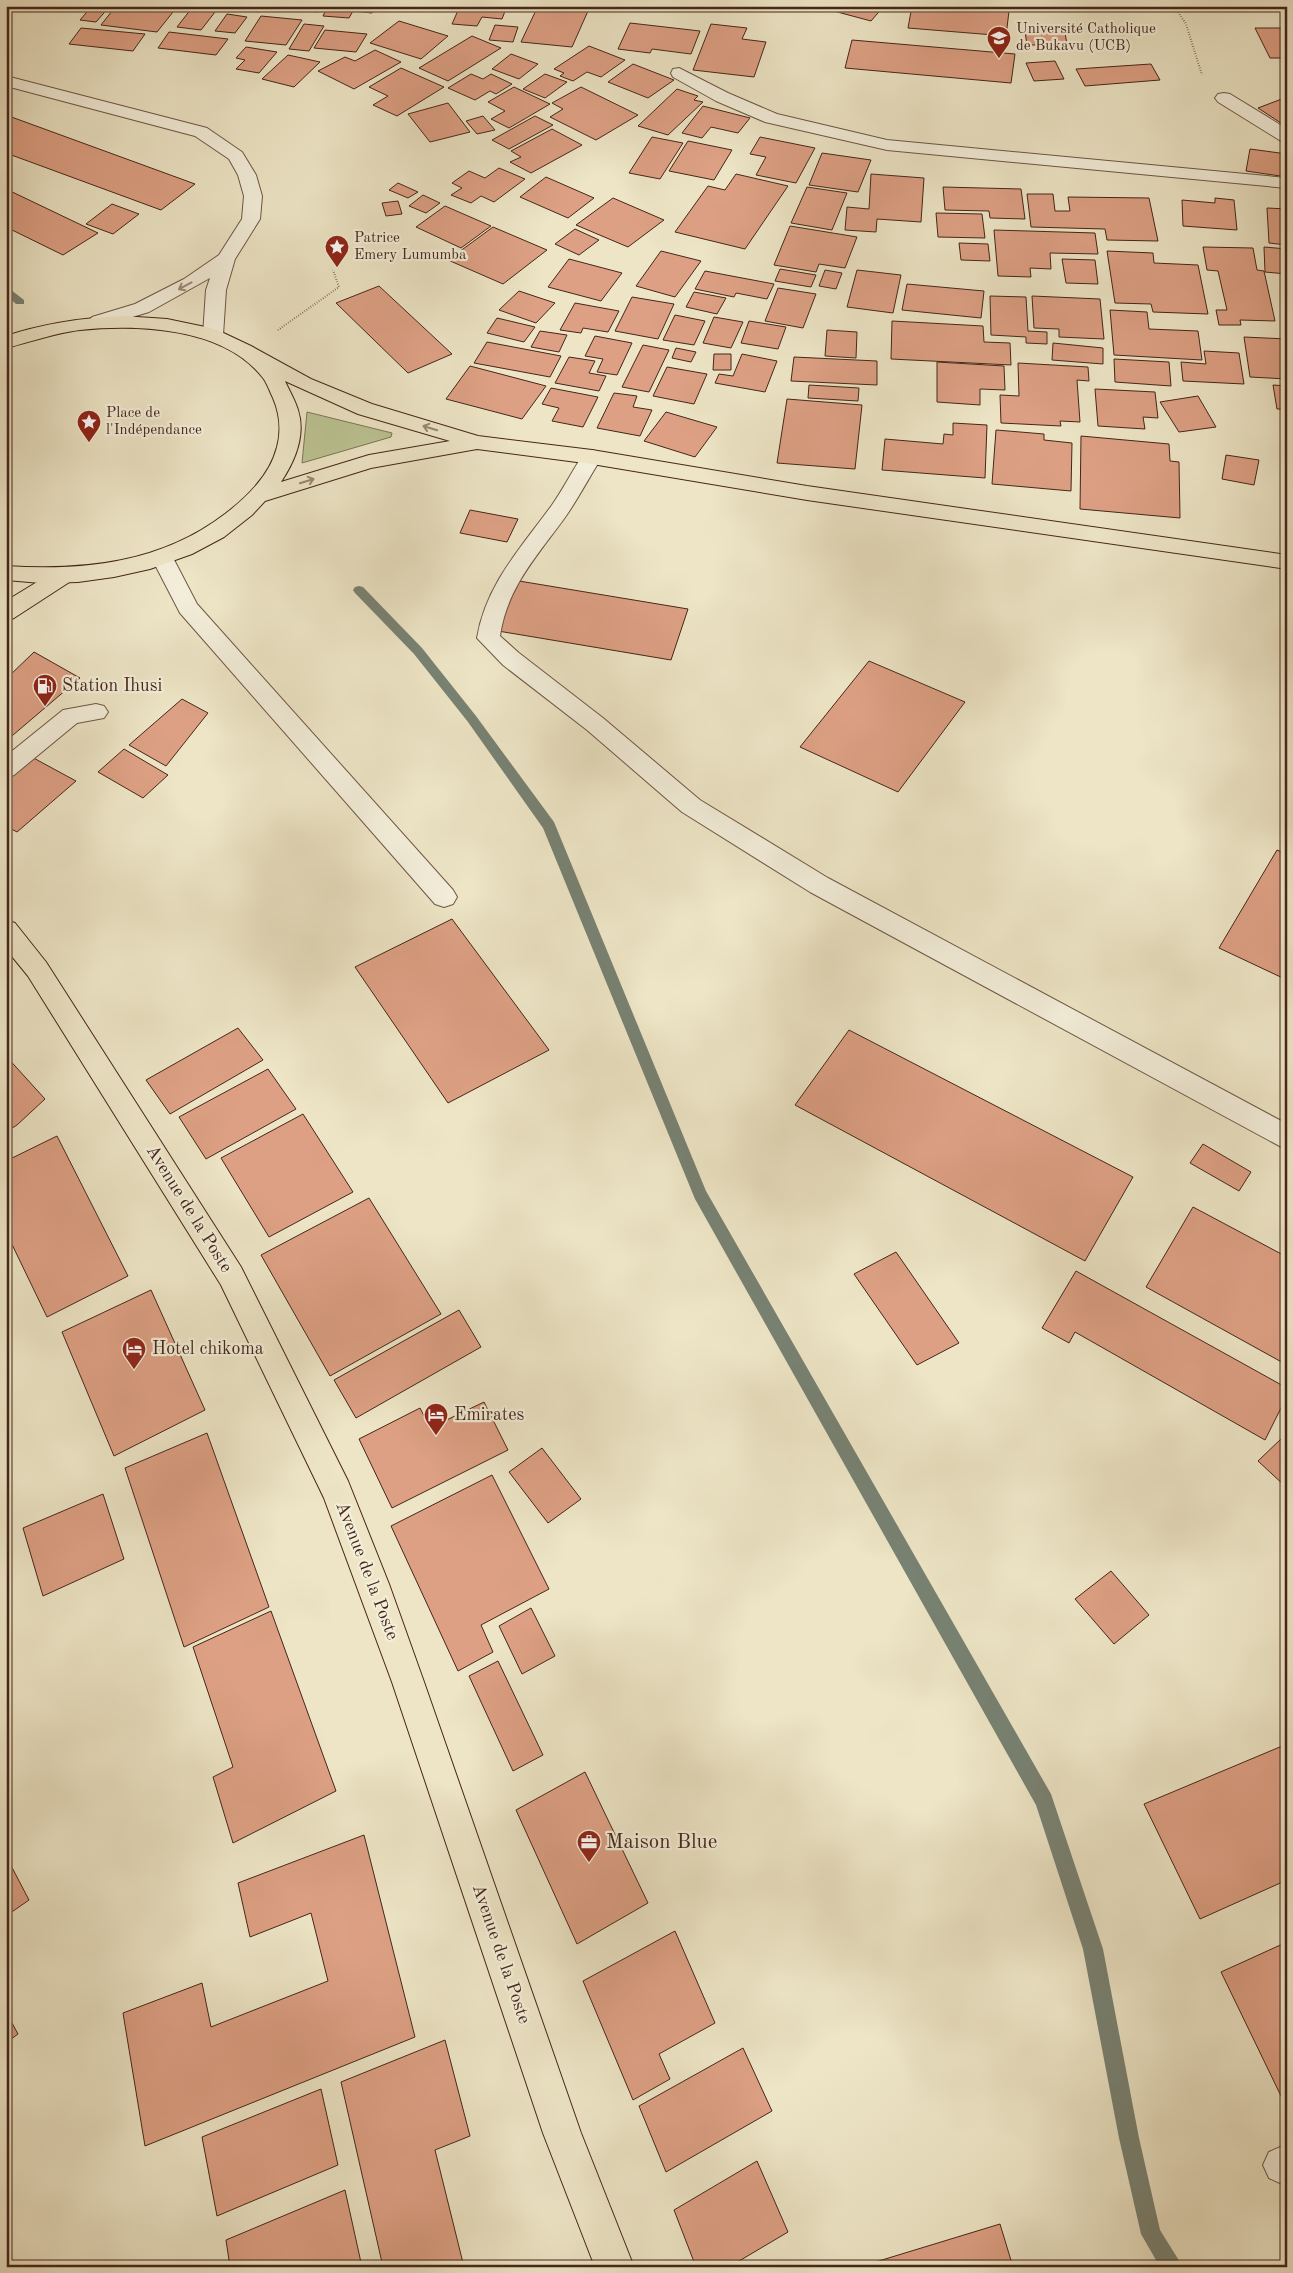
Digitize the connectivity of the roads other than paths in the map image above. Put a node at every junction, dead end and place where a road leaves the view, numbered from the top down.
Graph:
1 (679, 73) dead end
2 (6, 81) edge
3 (1224, 98) road end
4 (1287, 137) edge
5 (1287, 182) edge
6 (226, 259) junction
7 (99, 321) junction
8 (6, 330) edge
9 (40, 331) junction
10 (212, 335) junction
11 (6, 342) edge
12 (246, 352) junction
13 (477, 442) junction
14 (592, 457) junction
15 (260, 495) junction
16 (162, 557) junction
17 (1287, 562) edge
18 (6, 573) edge
19 (63, 576) junction
20 (6, 613) edge
21 (96, 712) dead end
22 (6, 769) edge
23 (444, 898) dead end
24 (6, 930) edge
25 (1287, 1138) edge
26 (615, 2267) edge

1 - 5 street
2 - 6 street
3 - 4 street
6 -> 7 street
6 - 10 street
7 - 9 main road
7 - 10 main road
8 - 9 main road
9 - 11 main road
10 - 12 main road
13 -> 12 main road
12 - 15 main road
13 - 14 main road
15 -> 13 main road
14 - 17 main road
14 - 25 street
15 - 16 main road
16 - 19 main road
16 - 23 street
18 - 19 main road
19 - 20 main road
21 - 22 street
24 - 26 main road, Avenue de la Poste

